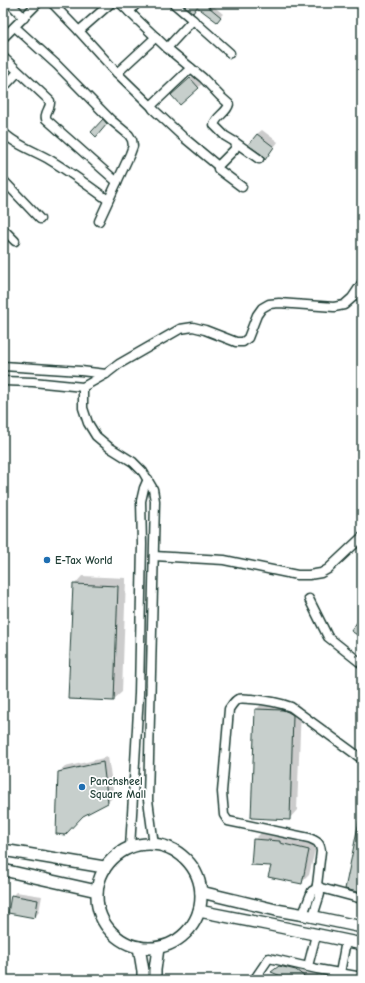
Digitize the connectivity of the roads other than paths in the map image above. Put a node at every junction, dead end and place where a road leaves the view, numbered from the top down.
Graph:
1 (10, 3) edge
2 (38, 3) edge
3 (52, 3) edge
4 (111, 3) edge
5 (120, 3) edge
6 (137, 3) edge
7 (173, 3) edge
8 (128, 12) junction
9 (24, 18) junction
10 (193, 20) junction
11 (14, 27) junction
12 (79, 31) junction
13 (156, 37) junction
14 (3, 38) edge
15 (167, 48) junction
16 (230, 53) dead end
17 (3, 57) edge
18 (191, 68) junction
19 (18, 72) junction
20 (117, 73) junction
21 (3, 88) edge
22 (152, 107) junction
23 (3, 132) edge
24 (235, 142) junction
25 (259, 159) dead end
26 (218, 166) junction
27 (3, 180) edge
28 (117, 182) junction
29 (242, 187) dead end
30 (108, 200) junction
31 (40, 219) dead end
32 (99, 221) dead end
33 (3, 229) edge
34 (15, 241) dead end
35 (362, 283) edge
36 (3, 366) edge
37 (106, 374) junction
38 (3, 381) edge
39 (83, 387) junction
40 (148, 479) junction
41 (362, 537) edge
42 (154, 556) junction
43 (142, 566) junction
44 (154, 567) junction
45 (309, 599) dead end
46 (362, 664) edge
47 (362, 759) edge
48 (133, 798) junction
49 (148, 800) junction
50 (154, 845) junction
51 (130, 848) junction
52 (3, 850) edge
53 (104, 867) junction
54 (3, 870) edge
55 (317, 887) junction
56 (97, 891) junction
57 (201, 892) junction
58 (362, 899) edge
59 (199, 911) junction
60 (308, 915) junction
61 (362, 927) edge
62 (316, 935) junction
63 (346, 941) junction
64 (362, 944) edge
65 (139, 947) junction
66 (158, 948) junction
67 (308, 966) junction
68 (332, 971) junction
69 (340, 973) junction
70 (362, 977) edge
71 (143, 980) edge
72 (155, 980) edge
73 (254, 980) edge
74 (330, 980) edge

1 - 9 street
2 - 9 street
3 - 12 street
4 - 12 street
5 - 8 street
6 - 8 street
7 - 10 street
8 - 13 street
9 - 11 street
10 - 15 street
10 - 16 street
11 - 14 street
11 - 28 street
12 - 20 street
13 - 15 street
13 - 20 street
15 - 18 street
17 - 19 street
18 - 22 street
18 - 24 street
19 - 21 street
19 - 28 street
20 - 22 street
22 - 26 street
23 - 30 street
24 - 25 street
24 - 26 street
26 - 29 street
27 - 31 street
28 - 30 street
30 - 32 street
33 - 34 street
35 - 37 street
36 - 37 street
37 - 39 street
38 - 39 street
39 - 40 street
40 - 42 street
40 - 43 street
41 - 42 street
42 - 44 street
43 - 44 street
43 - 48 street
44 - 49 street
45 - 46 street
47 - 55 street
48 - 49 street
48 - 51 street
49 - 50 street
50 - 51 street
50 - 57 street
51 - 53 street
52 - 53 street
53 - 56 street
54 - 56 street
55 - 58 street
55 - 60 street
56 - 65 street
57 - 59 street
57 - 60 street
59 - 62 street
59 - 66 street
60 - 61 street
62 - 63 street
62 - 67 street
63 - 64 street
63 - 69 street
65 - 66 street
65 - 71 street
66 - 72 street
67 - 68 street
67 - 73 street
68 - 69 street
68 - 74 street
69 - 70 street

